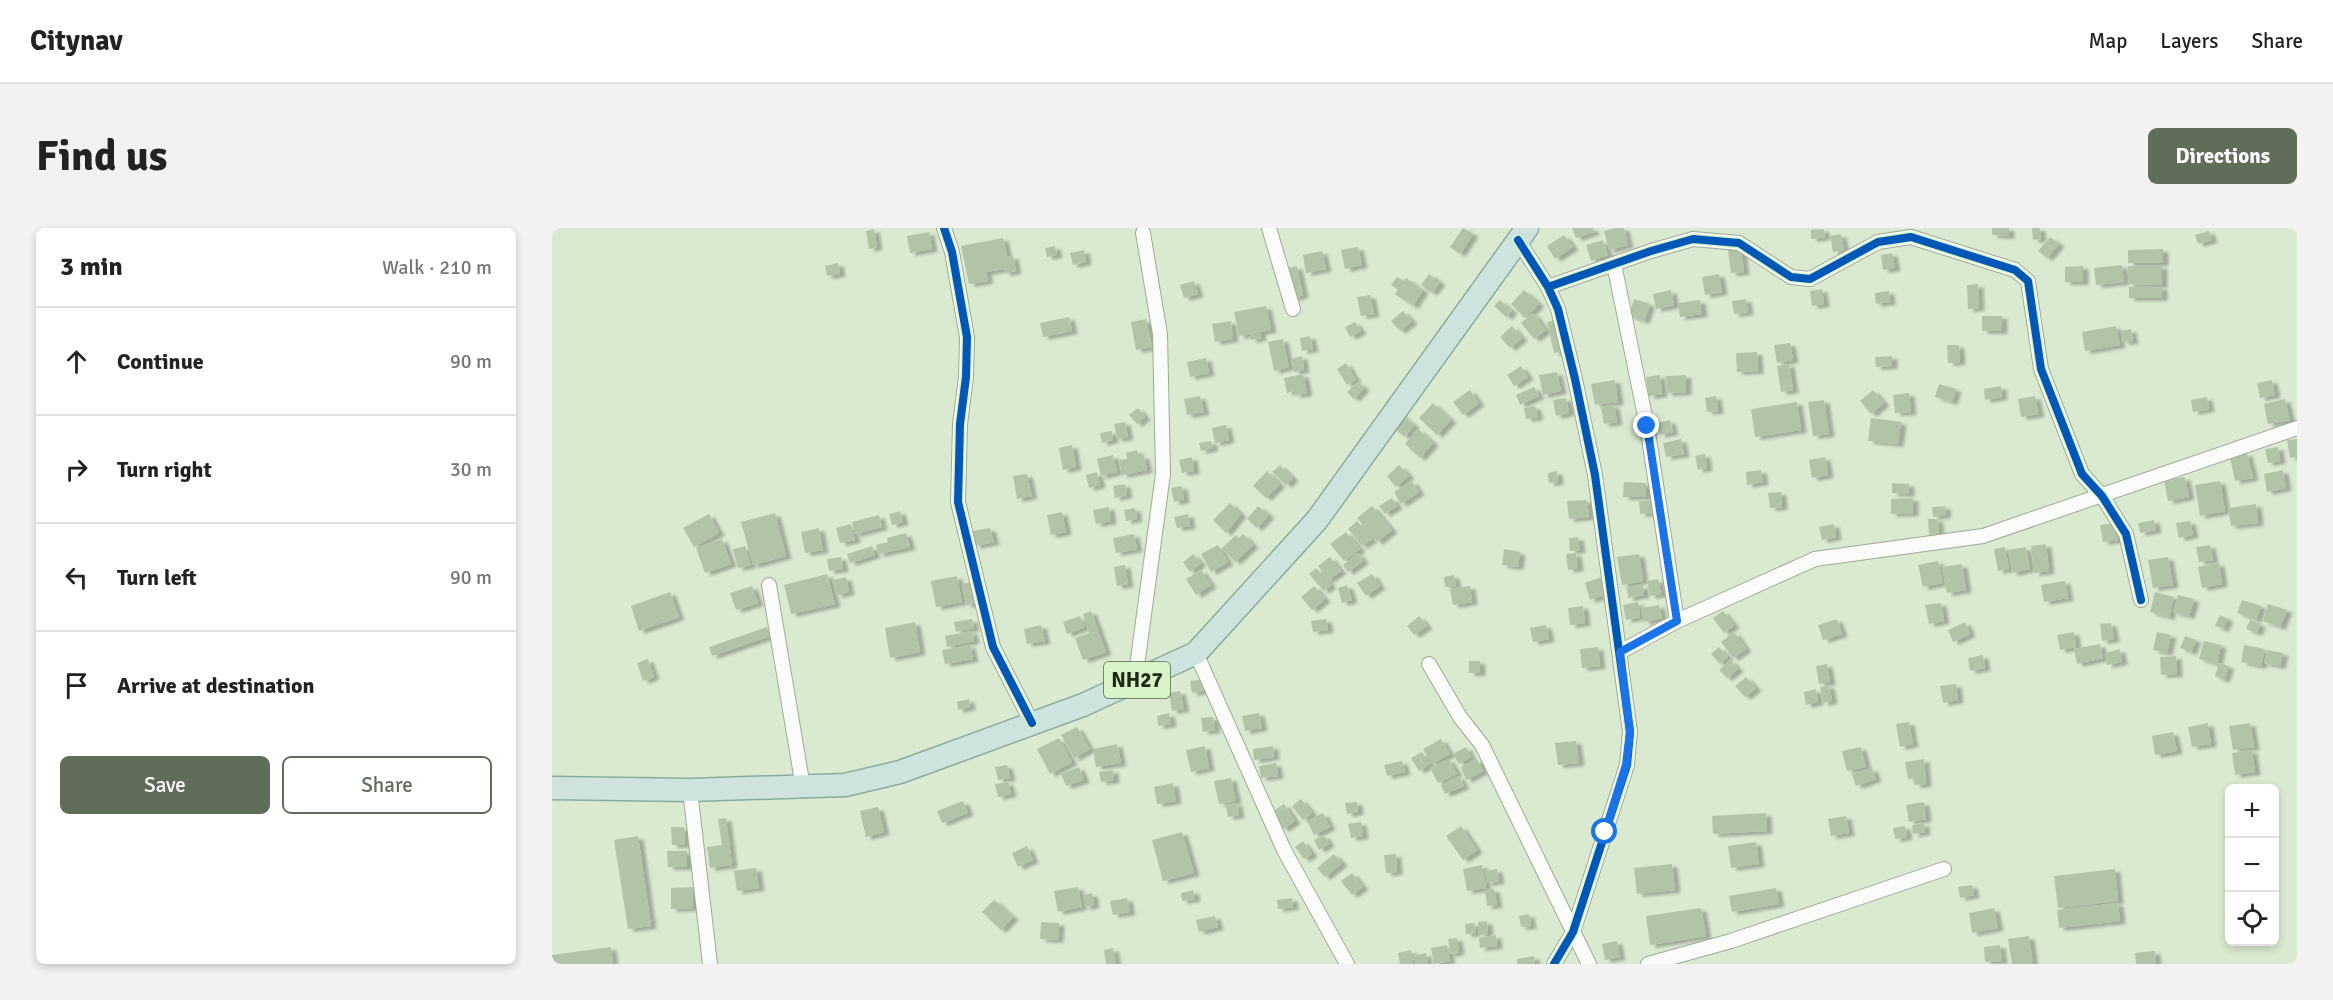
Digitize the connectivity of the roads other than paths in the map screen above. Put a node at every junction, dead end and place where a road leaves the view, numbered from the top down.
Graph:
1 (944, 228) edge
2 (1269, 228) edge
3 (1143, 233) dead end
4 (1523, 234) edge
5 (1614, 264) junction
6 (1548, 287) junction
7 (1293, 309) dead end
8 (2297, 428) edge
9 (2102, 496) junction
10 (769, 585) dead end
11 (2141, 600) dead end
12 (1677, 621) junction
13 (1620, 652) junction
14 (1196, 653) junction
15 (1429, 664) dead end
16 (1135, 681) junction
17 (1032, 723) junction
18 (803, 787) junction
19 (552, 788) edge
20 (690, 790) junction
21 (1944, 869) dead end
22 (1573, 932) junction
23 (710, 964) edge
24 (1347, 964) edge
25 (1554, 964) edge
26 (1589, 964) edge
27 (1648, 964) edge

1 - 17 street
2 - 7 street
3 - 16 street
4 - 6 street
4 - 14 highway, NH27
5 - 6 street
5 - 9 street
5 - 12 street
6 - 13 street
8 - 9 street
9 - 11 street
9 - 12 street
10 - 18 street
12 - 13 street
13 - 22 street
14 - 16 highway, NH27
14 - 24 street
15 - 22 street
16 - 17 highway, NH27
17 - 18 highway, NH27
18 - 20 highway, NH27
19 - 20 highway, NH27
20 - 23 street
21 - 27 street
22 - 25 street
22 - 26 street

